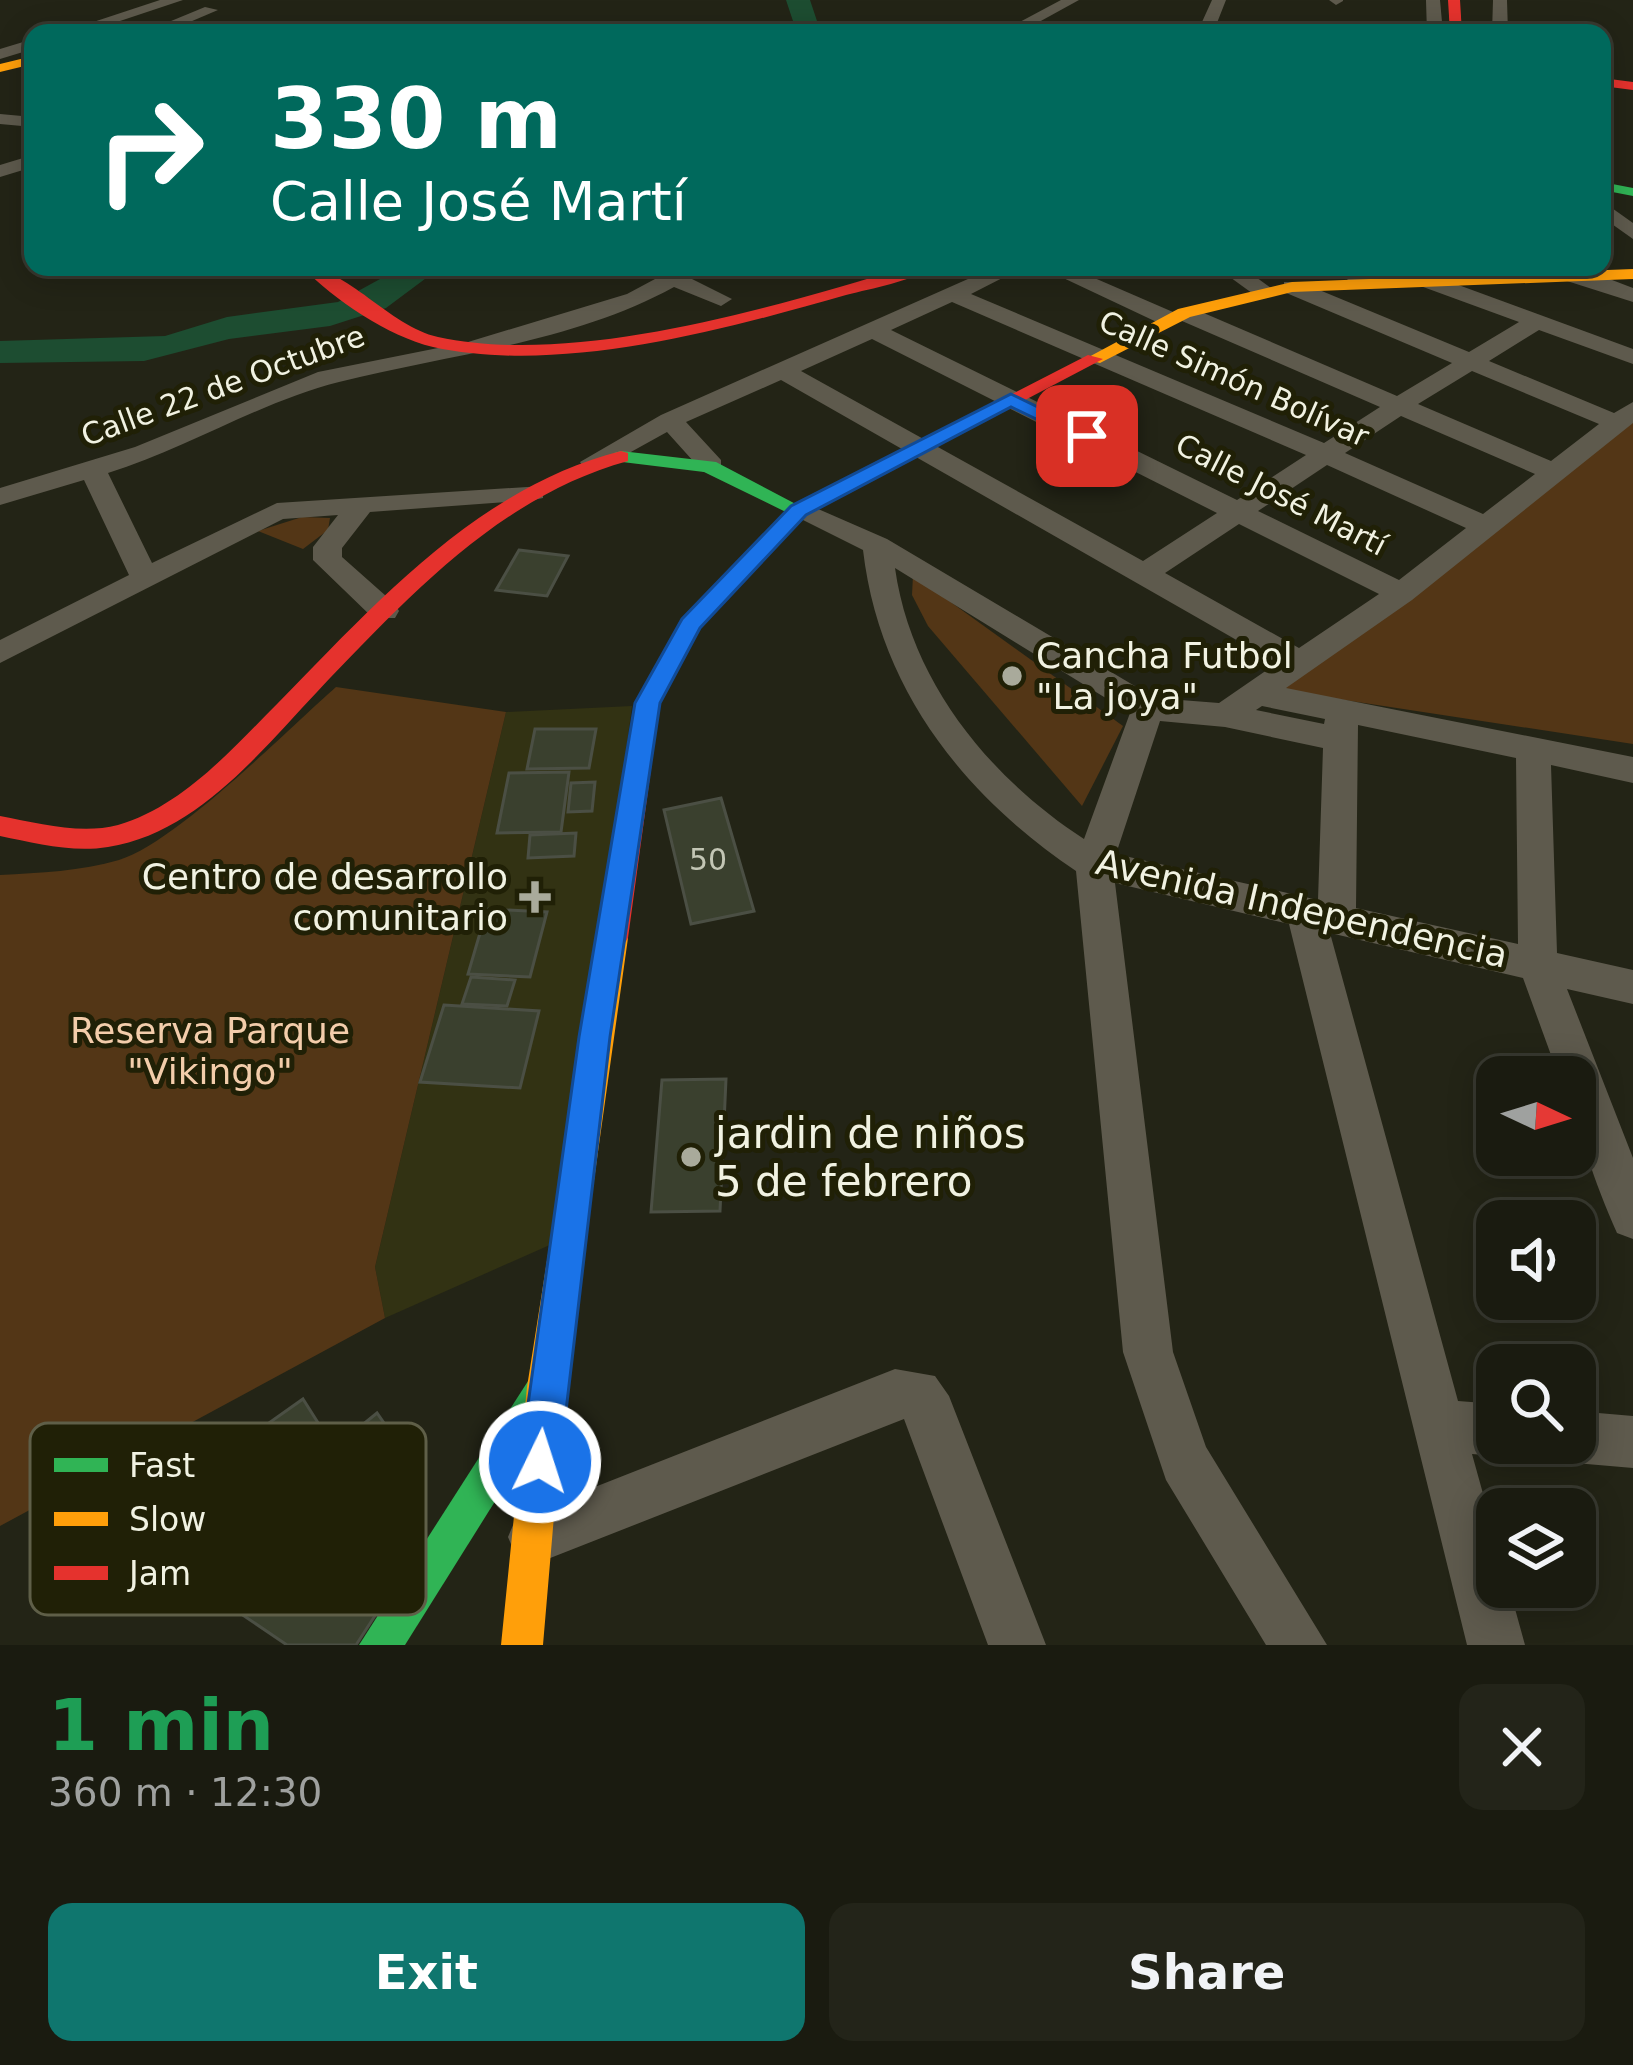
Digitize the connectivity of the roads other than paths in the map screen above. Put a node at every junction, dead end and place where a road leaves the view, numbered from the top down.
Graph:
1 (174, 0) edge
2 (1072, 0) edge
3 (109, 20) junction
4 (96, 24) edge
5 (124, 24) edge
6 (177, 24) edge
7 (1025, 24) edge
8 (324, 276) edge
9 (678, 276) edge
10 (688, 276) edge
11 (891, 276) edge
12 (995, 276) edge
13 (1073, 276) edge
14 (1110, 276) edge
15 (1248, 276) edge
16 (1343, 276) edge
17 (1441, 276) edge
18 (1581, 276) edge
19 (1278, 289) junction
20 (1633, 295) edge
21 (956, 296) junction
22 (635, 299) junction
23 (721, 299) dead end
24 (1169, 315) junction
25 (1538, 321) junction
26 (682, 325) junction
27 (872, 331) junction
28 (472, 348) junction
29 (1103, 355) junction
30 (1633, 357) edge
31 (1471, 362) junction
32 (782, 370) junction
33 (1011, 399) junction
34 (1401, 404) junction
35 (1625, 417) edge
36 (670, 420) junction
37 (922, 449) junction
38 (1323, 454) junction
39 (593, 462) junction
40 (712, 466) junction
41 (93, 470) junction
42 (1553, 472) junction
43 (532, 492) junction
44 (0, 497) edge
45 (361, 506) junction
46 (1239, 510) junction
47 (799, 511) junction
48 (1485, 526) junction
49 (877, 545) junction
50 (1145, 573) junction
51 (146, 580) junction
52 (1400, 592) junction
53 (384, 610) junction
54 (0, 652) edge
55 (1303, 664) junction
56 (1260, 694) junction
57 (1148, 710) junction
58 (1225, 715) junction
59 (1341, 725) junction
60 (1533, 749) junction
61 (1633, 770) edge
62 (0, 826) edge
63 (1094, 864) junction
64 (1321, 915) junction
65 (1538, 964) junction
66 (1633, 986) edge
67 (1633, 1217) edge
68 (546, 1387) junction
69 (1440, 1425) junction
70 (1476, 1428) edge
71 (1596, 1439) edge
72 (1633, 1442) edge
73 (535, 1537) junction
74 (426, 1574) edge
75 (399, 1615) edge
76 (380, 1645) edge
77 (522, 1645) edge
78 (1018, 1645) edge
79 (1298, 1645) edge
80 (1496, 1645) edge

1 - 3 street
1 - 6 street
2 - 7 street
3 - 4 street
3 - 5 street
8 - 28 street
9 - 22 street, Calle 22 de Octubre
10 - 23 street
11 - 26 street
12 - 21 street
13 - 24 street
14 - 24 street
15 - 19 street
16 - 19 street
17 - 25 street
18 - 20 street
19 - 24 street
19 - 31 street
21 - 27 street
21 - 29 street, Calle Simón Bolívar
22 - 26 street
22 - 28 street, Calle 22 de Octubre
24 - 29 street
24 - 34 street
25 - 30 street
25 - 31 street
26 - 28 street
27 - 32 street
27 - 33 street, Calle José Martí
28 - 41 street, Calle 22 de Octubre
29 - 33 street
29 - 38 street, Calle Simón Bolívar
31 - 34 street
31 - 35 street
32 - 36 street
32 - 37 street
33 - 37 street
33 - 46 street, Calle José Martí
34 - 38 street
34 - 42 street
35 - 42 street
36 - 39 street
36 - 40 street
37 - 47 street
37 - 50 street
38 - 46 street
38 - 48 street, Calle Simón Bolívar
39 - 40 street
39 - 43 street
40 - 47 street
41 - 44 street, Calle 22 de Octubre
41 - 51 street
42 - 48 street
43 - 45 street
43 - 53 street
45 - 51 street
45 - 53 street
46 - 50 street
46 - 52 street, Calle José Martí
47 - 49 street
47 - 68 street
48 - 52 street
49 - 57 street
49 - 63 street, Avenida Independencia
50 - 55 street
51 - 54 street
52 - 55 street
53 - 62 street
55 - 56 street
56 - 58 street
56 - 59 street
57 - 58 street
57 - 63 street
58 - 59 street
59 - 60 street
59 - 64 street
60 - 61 street
60 - 65 street
63 - 64 street, Avenida Independencia
63 - 79 street
64 - 65 street, Avenida Independencia
64 - 69 street
65 - 66 street, Avenida Independencia
65 - 67 street
68 - 73 street
68 - 74 street
69 - 70 street
69 - 80 street
71 - 72 street
73 - 77 street
73 - 78 street
75 - 76 street

